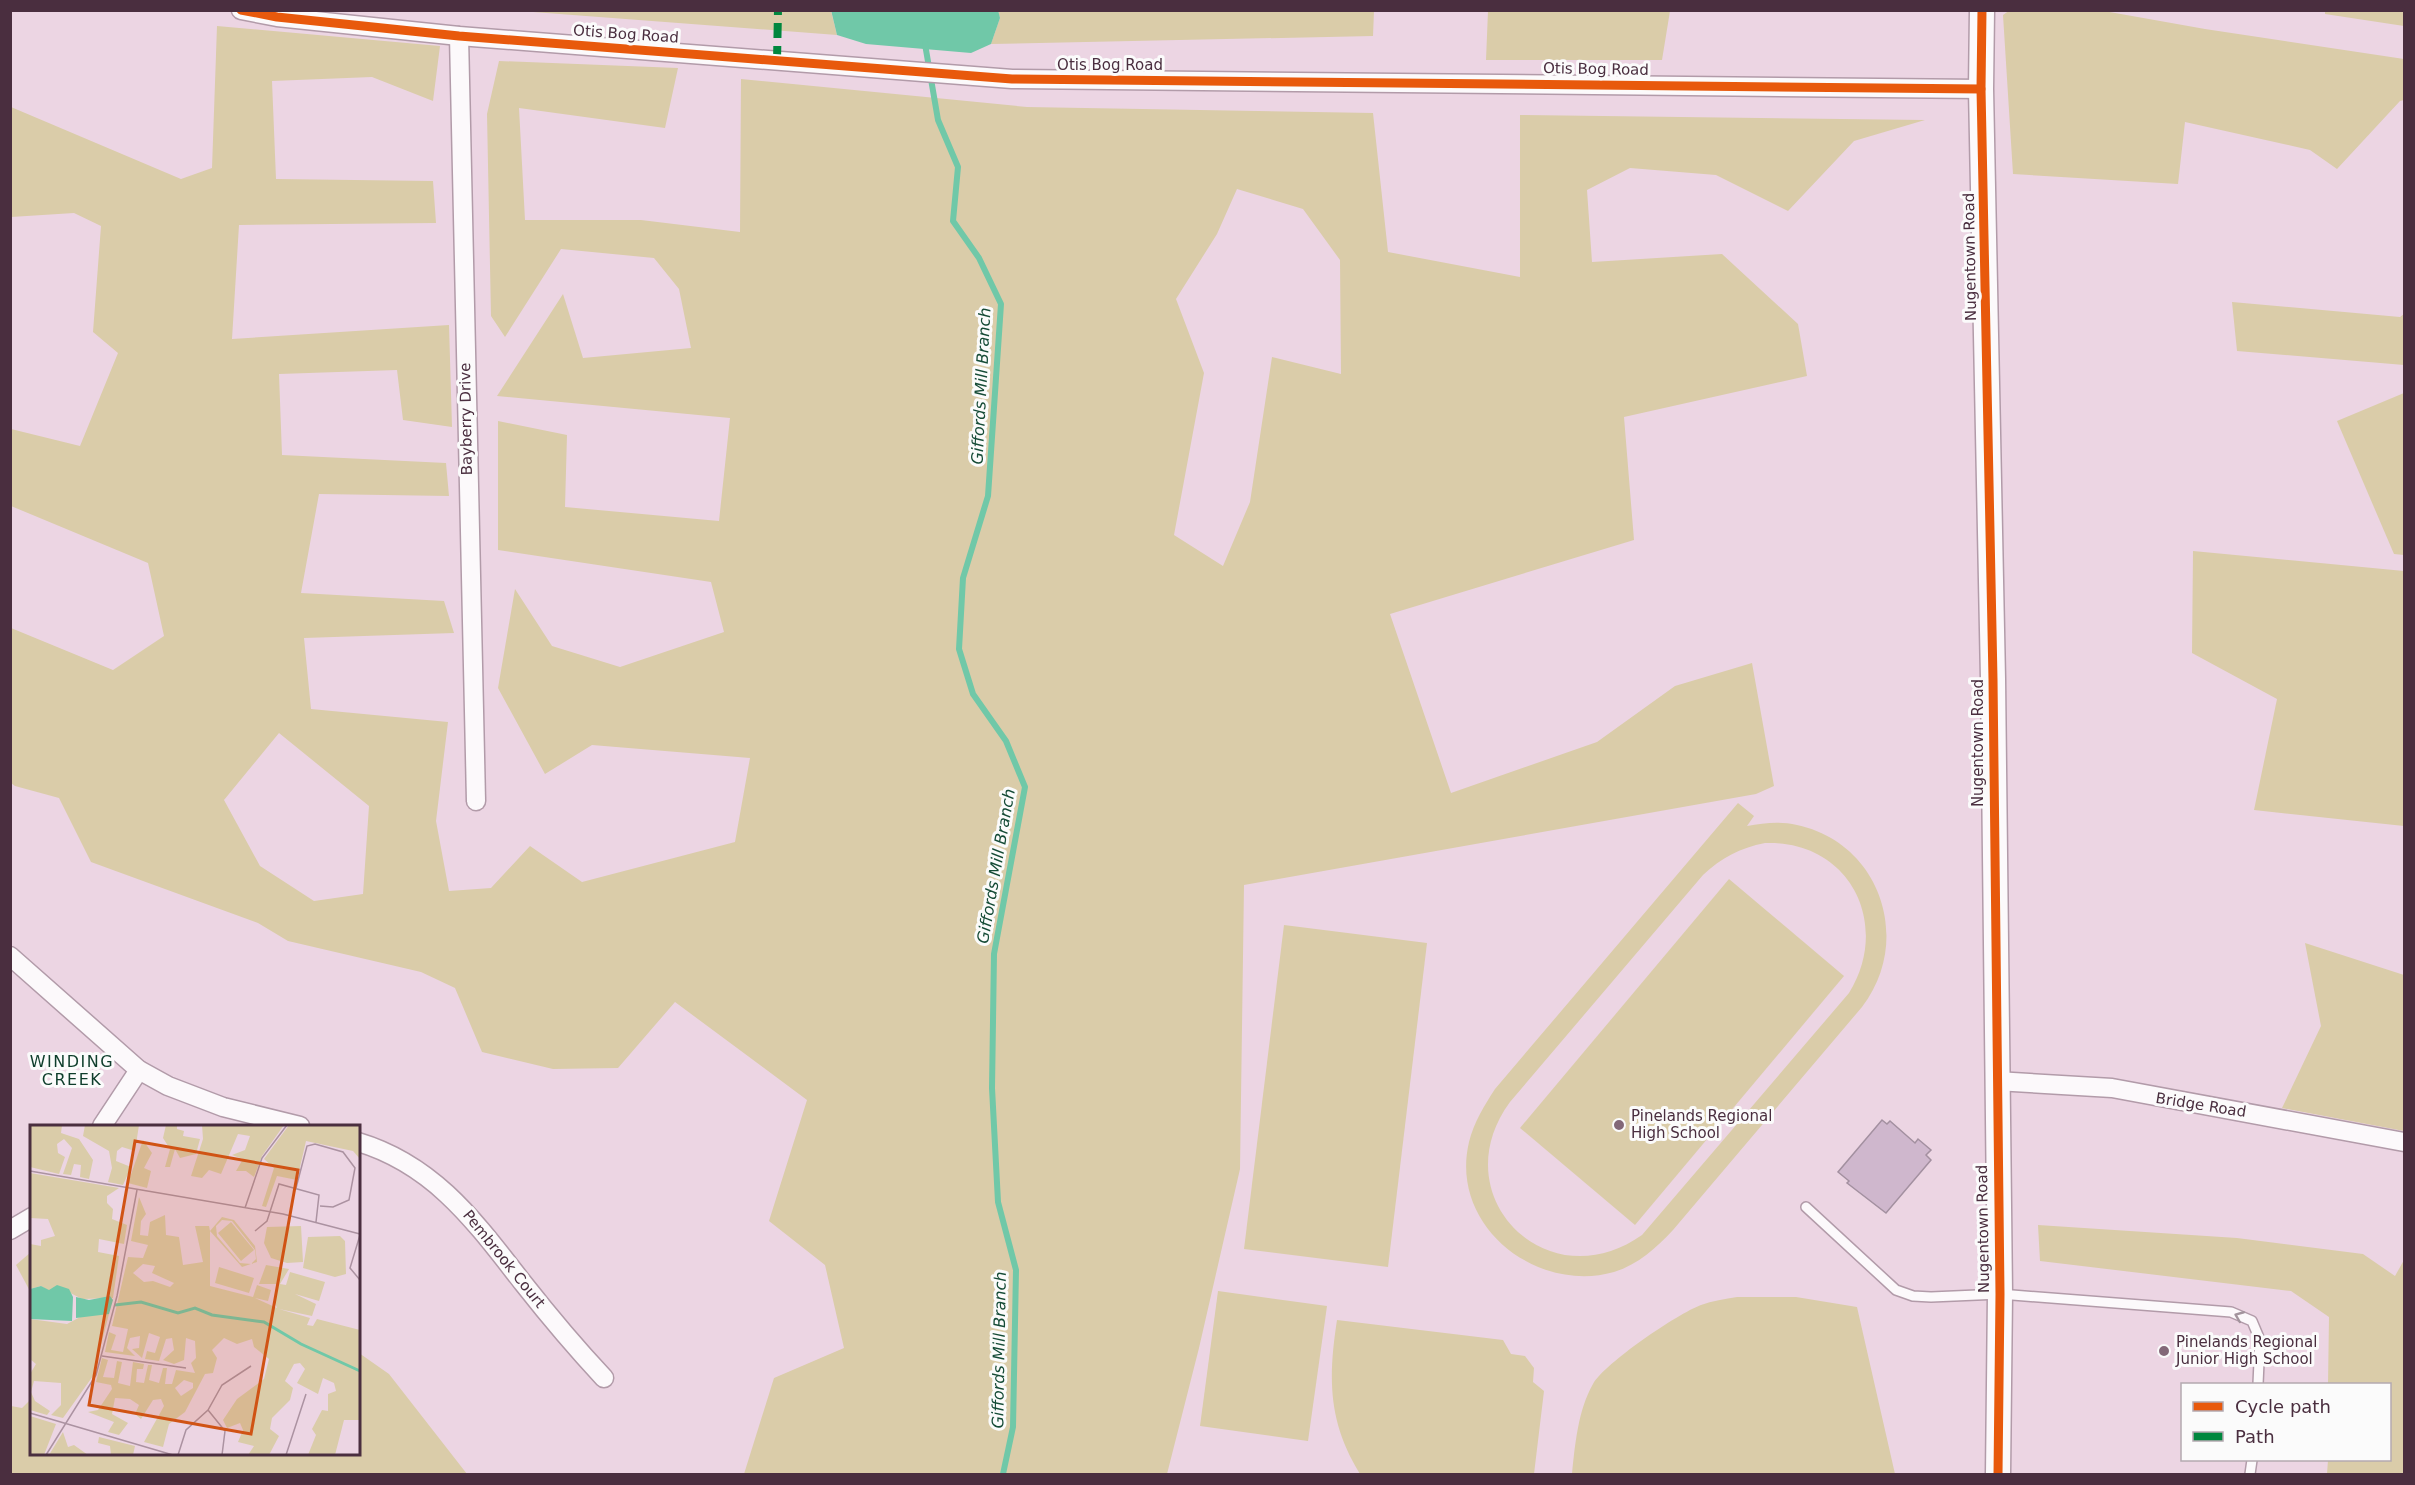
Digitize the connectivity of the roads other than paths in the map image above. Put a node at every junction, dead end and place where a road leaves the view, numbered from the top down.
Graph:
1 (242, 10) edge
2 (1982, 10) edge
3 (459, 36) junction
4 (1981, 88) junction
5 (476, 801) dead end
6 (10, 956) edge
7 (139, 1071) junction
8 (1996, 1082) junction
9 (103, 1125) edge
10 (296, 1125) edge
11 (2404, 1142) edge
12 (360, 1143) edge
13 (1806, 1207) dead end
14 (30, 1217) edge
15 (10, 1230) edge
16 (2000, 1294) junction
17 (604, 1378) dead end
18 (2258, 1383) edge
19 (1998, 1474) edge

1 - 3 street, Otis Bog Road
2 - 4 street, Nugentown Road
3 - 4 street, Otis Bog Road
3 - 5 street, Bayberry Drive
4 - 8 street, Nugentown Road
6 - 7 street
7 - 9 street
7 - 10 street
8 - 11 street, Bridge Road
8 - 16 street, Nugentown Road
12 - 17 street, Pembrook Court
13 - 16 lane
14 - 15 street
18 -> 16 lane
16 - 19 street, Nugentown Road

